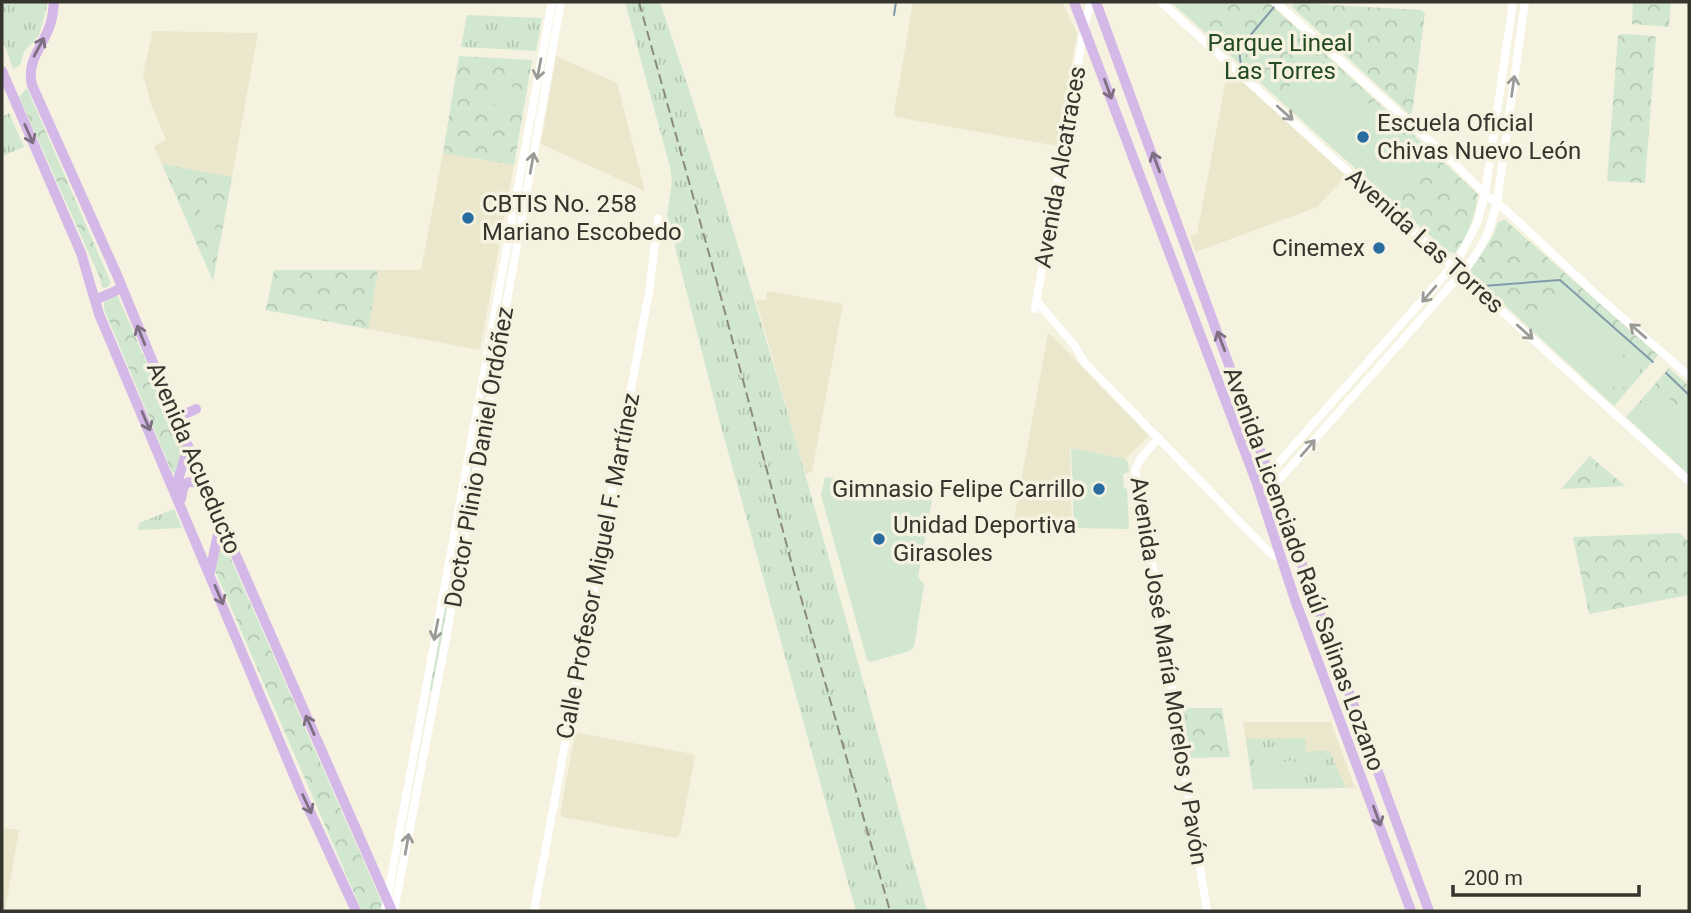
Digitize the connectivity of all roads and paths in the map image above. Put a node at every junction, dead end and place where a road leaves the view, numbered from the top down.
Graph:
1 (54, 2) edge
2 (552, 2) edge
3 (561, 2) edge
4 (1074, 2) edge
5 (1085, 2) edge
6 (1093, 2) edge
7 (1161, 2) edge
8 (1275, 2) edge
9 (1513, 2) edge
10 (1525, 2) edge
11 (1085, 24) junction
12 (1086, 38) junction
13 (1120, 68) junction
14 (4, 77) edge
15 (31, 79) junction
16 (12, 95) junction
17 (1485, 194) junction
18 (1497, 202) junction
19 (659, 219) dead end
20 (1178, 226) junction
21 (1161, 233) junction
22 (1453, 267) junction
23 (1461, 274) junction
24 (122, 288) junction
25 (95, 300) junction
26 (1383, 346) junction
27 (1392, 354) junction
28 (491, 360) junction
29 (1689, 376) edge
30 (1338, 397) junction
31 (1346, 404) junction
32 (196, 409) dead end
33 (174, 414) junction
34 (1159, 438) junction
35 (188, 447) junction
36 (1270, 474) junction
37 (1689, 481) edge
38 (1258, 486) junction
39 (1274, 486) junction
40 (206, 488) junction
41 (175, 490) junction
42 (1262, 499) junction
43 (180, 502) junction
44 (221, 527) junction
45 (193, 532) junction
46 (1283, 559) junction
47 (210, 572) junction
48 (424, 693) junction
49 (434, 698) junction
50 (386, 905) edge
51 (356, 911) edge
52 (393, 911) edge
53 (534, 911) edge
54 (1207, 911) edge
55 (1411, 911) edge
56 (1429, 911) edge

15 -> 1 main road
2 -> 28 street, Doctor Plinio Daniel Ordóñez
28 -> 3 street, Doctor Plinio Daniel Ordóñez
4 - 11 main road
5 - 11 street
6 - 11 street
6 - 13 main road
7 -> 22 street, Avenida Las Torres
8 - 17 street
9 - 17 street
18 -> 10 street
11 - 12 main road, Avenida Licenciado Raúl Salinas Lozano
12 - 13 main road
12 -> 21 main road, Avenida Licenciado Raúl Salinas Lozano
12 - 34 street, Avenida Alcatraces
20 -> 13 main road, Avenida Licenciado Raúl Salinas Lozano
14 - 15 main road
14 - 16 main road, Avenida Acueducto
15 - 16 main road
15 - 24 main road, Avenida Acueducto
16 -> 25 main road, Avenida Acueducto
17 - 18 street
17 - 22 street
18 - 23 street
29 -> 18 street
19 - 53 street, Calle Profesor Miguel F. Martínez
20 - 21 main road
36 -> 20 main road, Avenida Licenciado Raúl Salinas Lozano
21 - 38 main road, Avenida Licenciado Raúl Salinas Lozano
22 - 23 street, Avenida Las Torres
22 -> 26 street
23 - 27 street
23 -> 37 street, Avenida Las Torres
24 - 25 main road
33 -> 24 main road, Avenida Acueducto
25 -> 41 main road, Avenida Acueducto
26 - 27 street
26 - 30 street
27 - 31 street
28 -> 48 street, Doctor Plinio Daniel Ordóñez
28 - 49 street, Doctor Plinio Daniel Ordóñez
30 - 31 street
30 - 36 street
39 -> 31 street
32 - 33 main road
33 - 35 main road, Avenida Acueducto
34 - 46 street
34 - 54 street, Avenida José María Morelos y Pavón
35 - 40 main road, Avenida Acueducto
35 - 41 main road
36 - 38 street
36 - 39 main road, Avenida Licenciado Raúl Salinas Lozano
38 - 42 main road, Avenida Licenciado Raúl Salinas Lozano
39 - 42 street
39 - 56 main road, Avenida Licenciado Raúl Salinas Lozano
40 - 43 main road
40 - 44 main road, Avenida Acueducto
41 - 43 main road, Avenida Acueducto
42 - 46 main road, Avenida Licenciado Raúl Salinas Lozano
43 - 45 main road, Avenida Acueducto
44 - 45 main road
44 - 47 main road
50 -> 44 main road, Avenida Acueducto
45 - 47 main road, Avenida Acueducto
46 -> 55 main road, Avenida Licenciado Raúl Salinas Lozano
47 -> 51 main road, Avenida Acueducto
48 - 49 street
48 - 50 street, Doctor Plinio Daniel Ordóñez
52 -> 49 street, Doctor Plinio Daniel Ordóñez
50 - 52 main road, Avenida Acueducto

